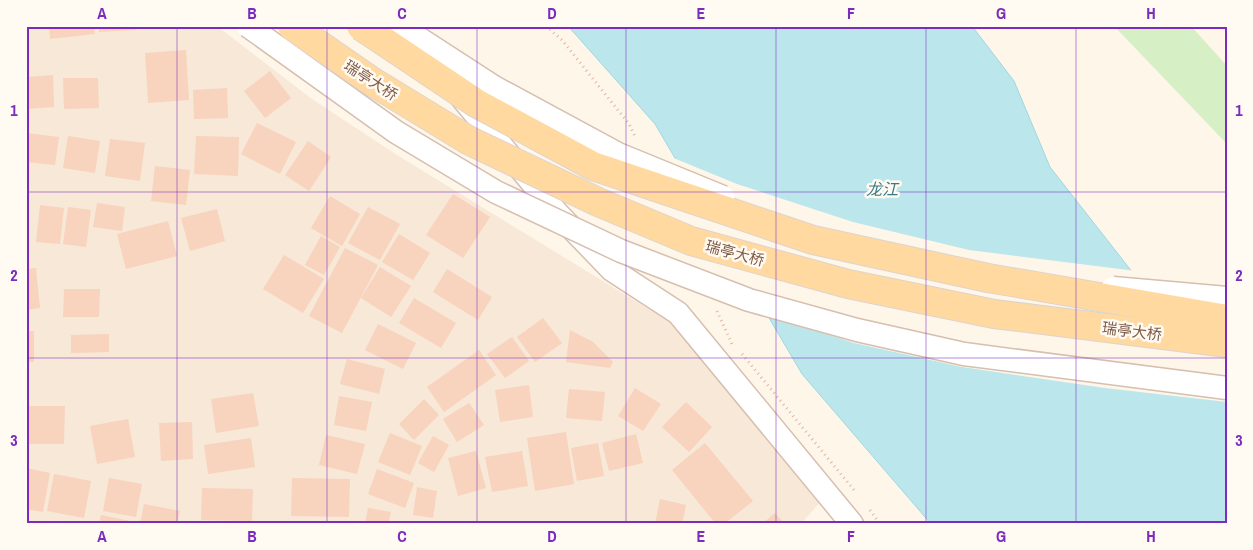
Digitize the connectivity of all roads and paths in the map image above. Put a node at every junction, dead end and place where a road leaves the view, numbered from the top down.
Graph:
1 (248, 26) edge
2 (292, 26) edge
3 (361, 26) edge
4 (401, 26) edge
5 (1227, 298) edge
6 (1227, 319) edge
7 (1227, 343) edge
8 (1227, 388) edge
9 (852, 524) edge

1 - 8 street, bridge
2 - 7 main road, 瑞亭大桥, bridge
3 - 6 main road, 瑞亭大桥, bridge
4 - 5 street, bridge
4 - 9 street

